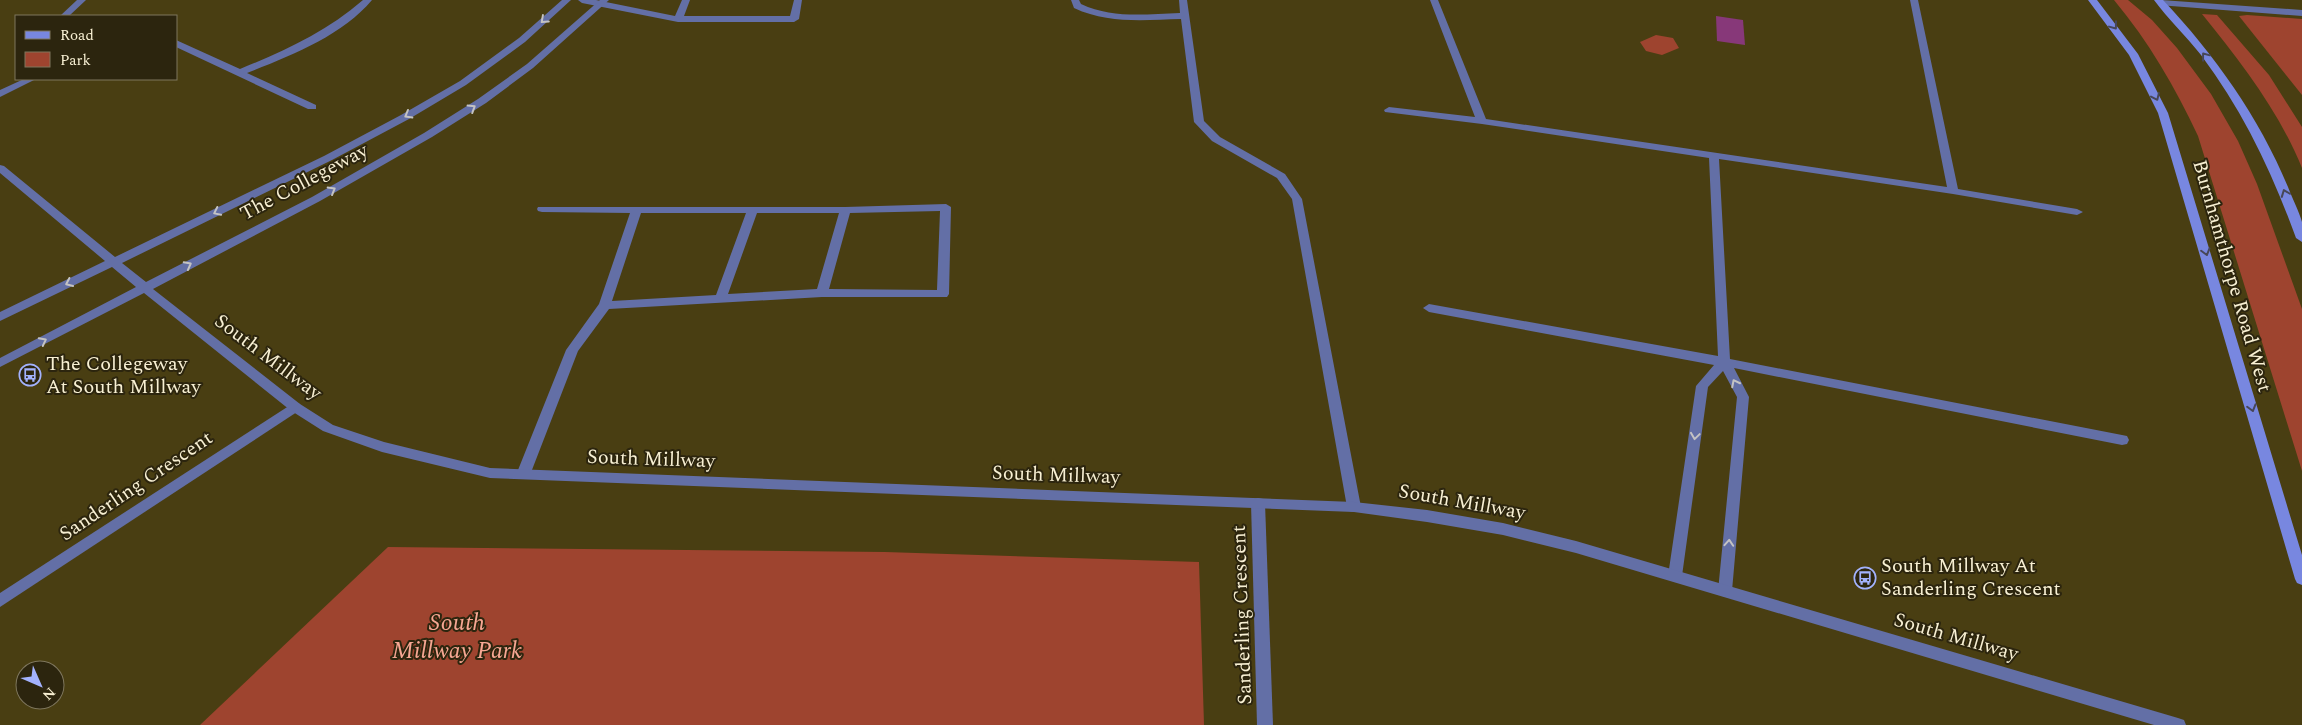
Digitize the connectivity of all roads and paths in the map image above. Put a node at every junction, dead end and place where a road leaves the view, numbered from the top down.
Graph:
1 (82, 0) edge
2 (368, 0) edge
3 (567, 0) edge
4 (582, 0) edge
5 (686, 0) edge
6 (798, 0) edge
7 (1075, 0) edge
8 (1183, 0) edge
9 (1434, 0) edge
10 (1914, 0) edge
11 (2092, 0) edge
12 (2159, 1) edge
13 (603, 2) edge
14 (2302, 13) edge
15 (65, 15) edge
16 (1185, 16) junction
17 (678, 19) junction
18 (178, 44) edge
19 (239, 73) junction
20 (29, 80) edge
21 (0, 94) edge
22 (312, 107) dead end
23 (1389, 110) dead end
24 (1482, 121) junction
25 (1714, 156) junction
26 (0, 168) edge
27 (1952, 191) junction
28 (542, 209) dead end
29 (753, 209) junction
30 (637, 210) junction
31 (845, 210) junction
32 (2077, 212) dead end
33 (2302, 238) edge
34 (113, 262) junction
35 (145, 288) junction
36 (822, 293) junction
37 (721, 298) junction
38 (605, 306) junction
39 (1429, 308) dead end
40 (0, 317) edge
41 (1724, 362) junction
42 (0, 363) edge
43 (295, 407) junction
44 (2122, 440) dead end
45 (523, 475) junction
46 (1258, 503) junction
47 (1354, 507) junction
48 (1675, 576) junction
49 (2302, 579) edge
50 (1726, 591) junction
51 (0, 601) edge
52 (1265, 725) edge
53 (2178, 725) edge

1 - 15 street
2 - 19 street
3 -> 34 street, The Collegeway
4 - 13 street
5 - 17 street
6 - 17 street
7 - 16 street
8 - 16 street
9 - 24 street
10 - 27 street
11 -> 49 main road, Burnhamthorpe Road West
12 - 14 street
33 -> 12 main road
13 - 17 street
35 -> 13 street, The Collegeway
16 - 47 street
18 - 19 street
19 - 22 street
20 - 21 street
23 - 24 street
24 - 25 street
25 - 27 street
25 - 41 street
26 - 34 street, South Millway
27 - 32 street
28 - 30 street
29 - 30 street
29 - 31 street
29 - 37 street
30 - 38 street
31 - 36 street
31 - 36 street
34 - 35 street, South Millway
34 -> 40 street, The Collegeway
42 -> 35 street, The Collegeway
35 - 43 street, South Millway
36 - 37 street
37 - 38 street
38 - 45 street
39 - 41 street
41 - 44 street
41 -> 48 street
50 -> 41 street
43 - 45 street, South Millway
43 - 51 street, Sanderling Crescent
45 - 46 street, South Millway
46 - 47 street, South Millway
46 - 52 street, Sanderling Crescent
47 - 48 street, South Millway
48 - 50 street, South Millway
50 - 53 street, South Millway

